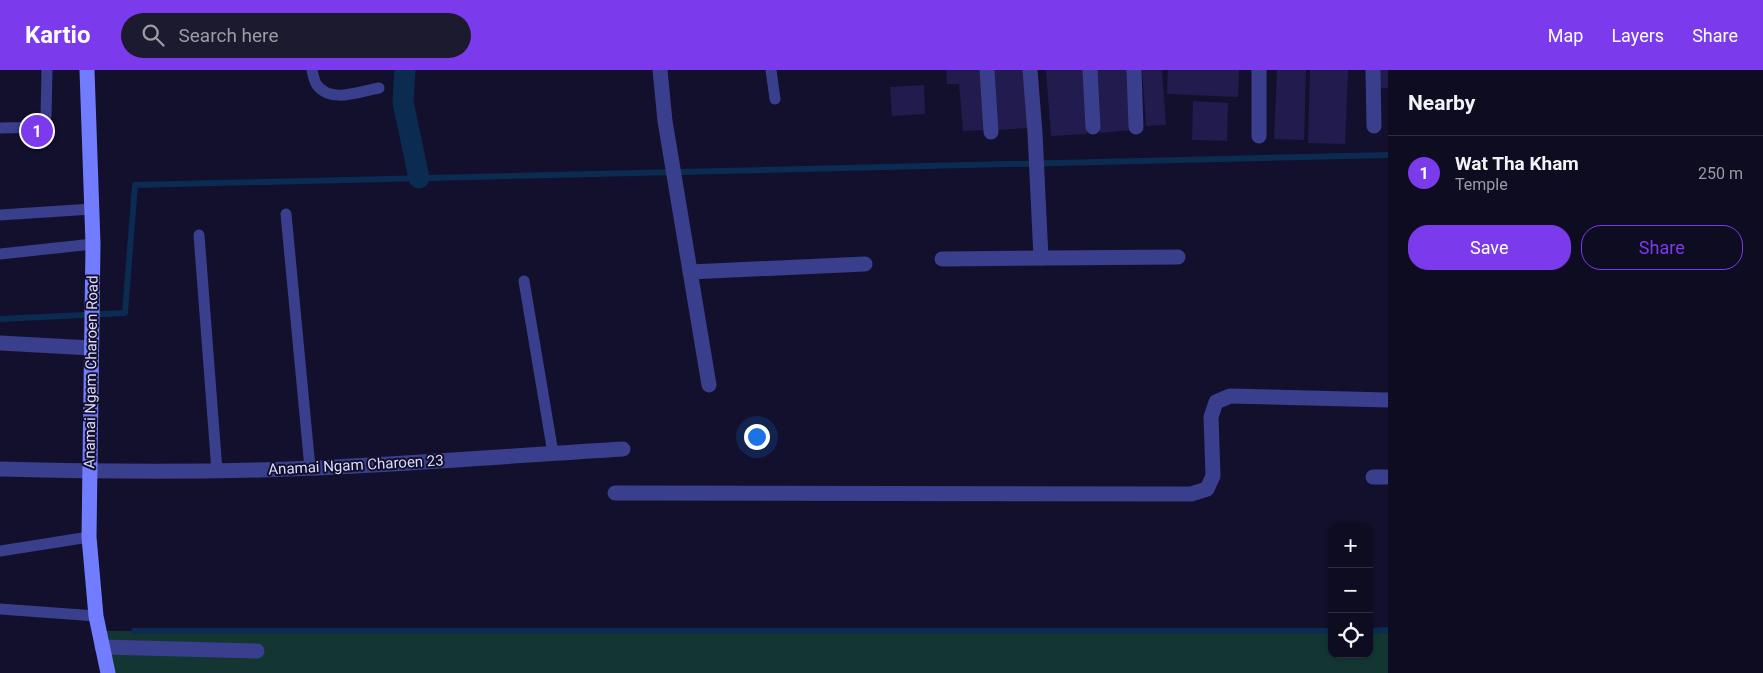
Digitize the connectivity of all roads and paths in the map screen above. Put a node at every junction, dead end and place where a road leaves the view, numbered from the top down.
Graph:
1 (47, 70) edge
2 (87, 70) edge
3 (312, 70) edge
4 (660, 70) edge
5 (771, 70) edge
6 (986, 70) edge
7 (1030, 70) edge
8 (1090, 70) edge
9 (1134, 70) edge
10 (1259, 70) edge
11 (1374, 70) edge
12 (379, 88) dead end
13 (775, 99) dead end
14 (1381, 104) edge
15 (1374, 126) dead end
16 (1093, 127) dead end
17 (1136, 127) dead end
18 (0, 128) edge
19 (991, 132) dead end
20 (1258, 136) dead end
21 (92, 209) junction
22 (286, 214) dead end
23 (0, 215) edge
24 (199, 235) dead end
25 (93, 244) junction
26 (0, 254) edge
27 (1178, 257) dead end
28 (1041, 258) junction
29 (942, 259) dead end
30 (865, 264) dead end
31 (690, 272) junction
32 (524, 281) dead end
33 (0, 344) edge
34 (91, 348) junction
35 (709, 385) dead end
36 (1388, 400) edge
37 (623, 449) dead end
38 (553, 453) junction
39 (310, 468) junction
40 (0, 469) edge
41 (89, 471) junction
42 (217, 471) junction
43 (615, 493) dead end
44 (89, 537) junction
45 (0, 552) edge
46 (0, 609) edge
47 (96, 616) junction
48 (102, 647) junction
49 (258, 651) dead end
50 (108, 673) edge

1 - 18 lane
2 - 21 street, Anamai Ngam Charoen Road
3 - 12 lane
4 - 31 street
5 - 13 lane
6 - 19 street
7 - 28 street
8 - 16 street
9 - 17 street
10 - 20 street
11 - 14 street
14 - 15 street
21 - 23 lane
21 - 25 street, Anamai Ngam Charoen Road
22 - 39 lane
24 - 42 lane
25 - 26 lane
25 - 34 street, Anamai Ngam Charoen Road
27 - 28 street
28 - 29 street
30 - 31 street
31 - 35 street
32 - 38 lane
33 - 34 street
34 - 41 street, Anamai Ngam Charoen Road
36 - 43 street
37 - 38 street, Anamai Ngam Charoen 23
38 - 39 street, Anamai Ngam Charoen 23
39 - 42 street, Anamai Ngam Charoen 23
40 - 41 street, Anamai Ngam Charoen 23
41 - 42 street, Anamai Ngam Charoen 23
41 - 44 street, Anamai Ngam Charoen Road
44 - 45 lane
44 - 47 street, Anamai Ngam Charoen Road
46 - 47 lane
47 - 48 street, Anamai Ngam Charoen Road
48 - 49 street
48 - 50 street, Anamai Ngam Charoen Road

